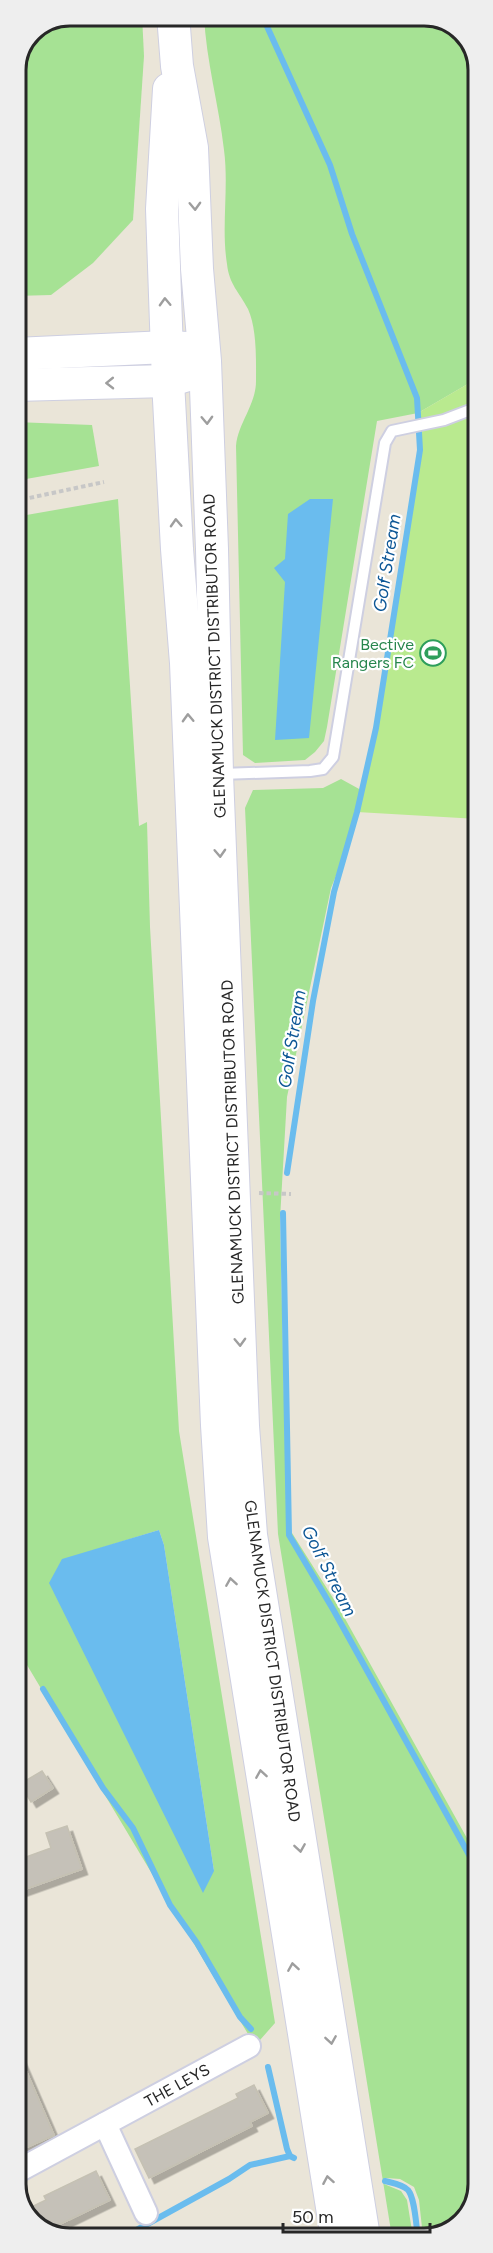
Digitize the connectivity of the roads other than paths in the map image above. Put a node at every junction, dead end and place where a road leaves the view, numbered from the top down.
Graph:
1 (173, 27) edge
2 (167, 346) junction
3 (25, 353) edge
4 (205, 361) junction
5 (168, 381) junction
6 (25, 385) edge
7 (467, 411) edge
8 (204, 775) junction
9 (249, 2046) dead end
10 (105, 2124) junction
11 (26, 2166) edge
12 (146, 2213) dead end
13 (336, 2227) edge
14 (362, 2227) edge

2 -> 1 main road, GLENAMUCK DISTRICT DISTRIBUTOR ROAD
1 -> 4 main road, GLENAMUCK DISTRICT DISTRIBUTOR ROAD
2 - 3 main road
2 - 4 main road
2 - 5 main road, GLENAMUCK DISTRICT DISTRIBUTOR ROAD
4 - 5 main road
4 -> 8 main road, GLENAMUCK DISTRICT DISTRIBUTOR ROAD
5 -> 6 main road
8 -> 5 main road, GLENAMUCK DISTRICT DISTRIBUTOR ROAD
7 - 8 lane
13 -> 8 main road, GLENAMUCK DISTRICT DISTRIBUTOR ROAD
8 -> 14 main road, GLENAMUCK DISTRICT DISTRIBUTOR ROAD
9 - 10 street, THE LEYS
10 - 11 street, THE LEYS
10 - 12 street

